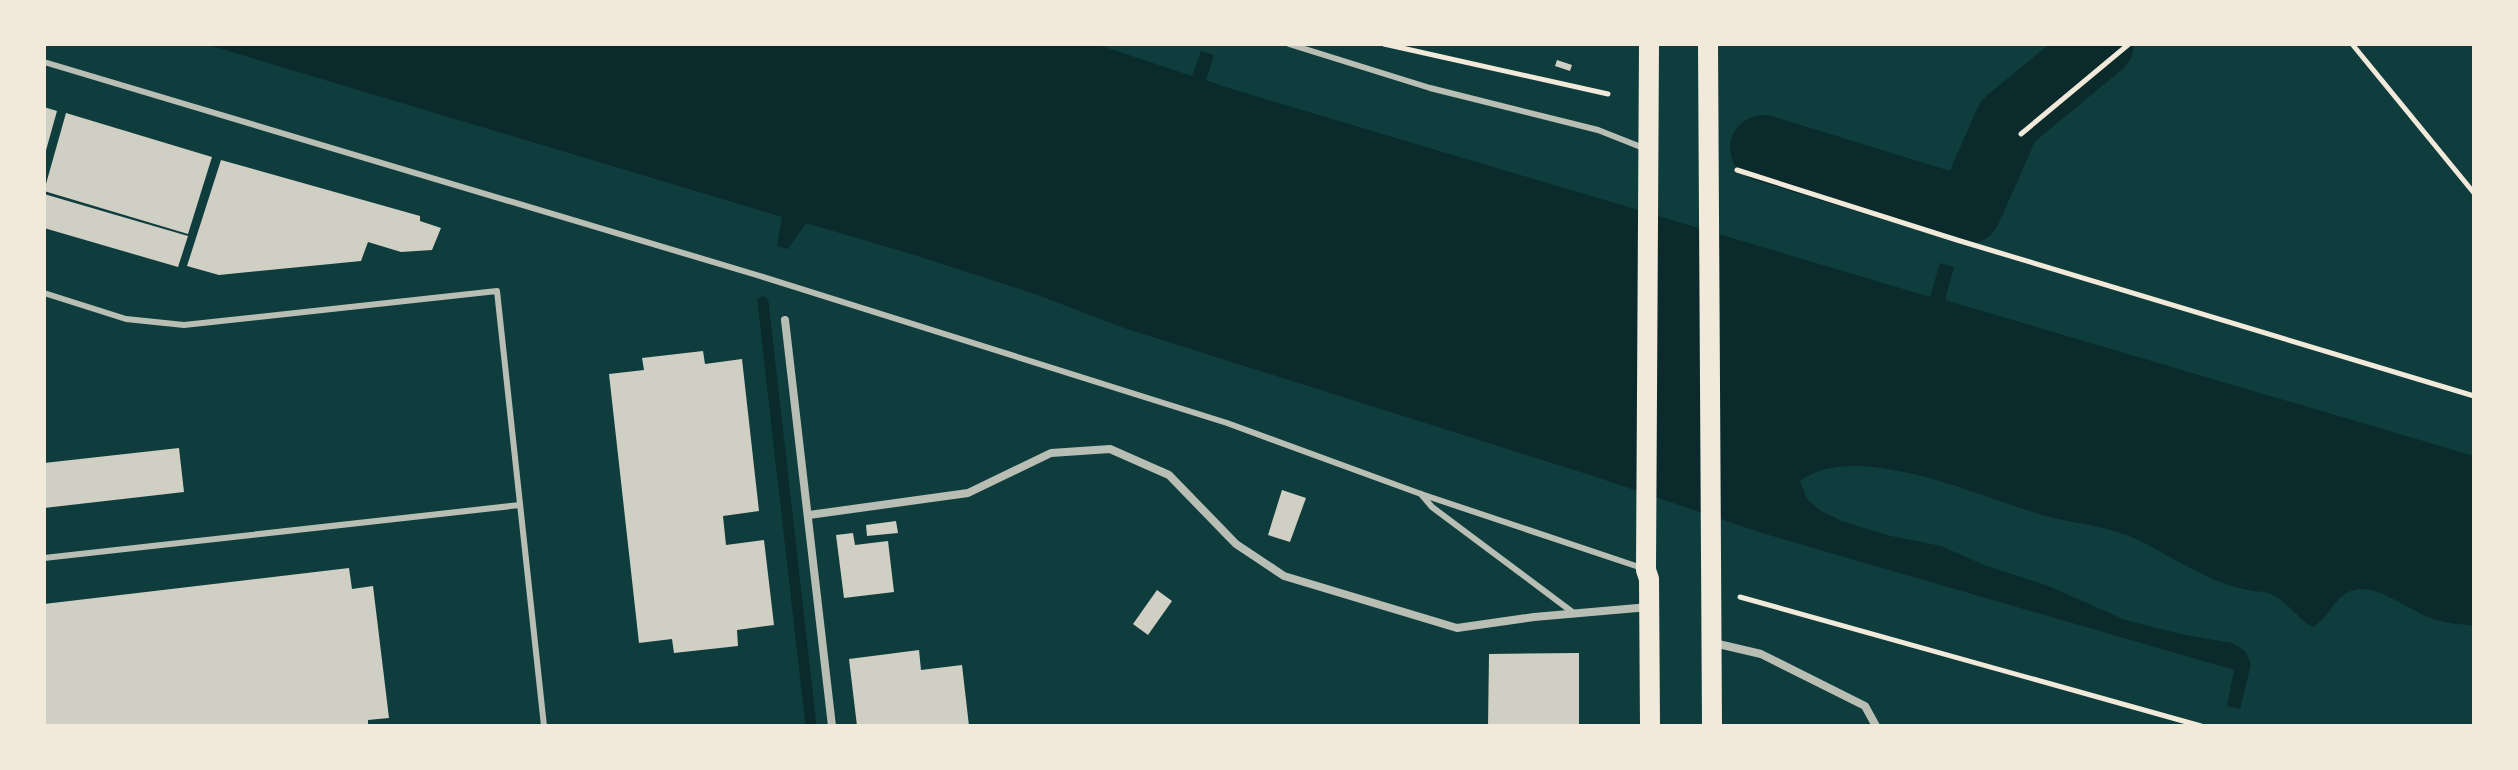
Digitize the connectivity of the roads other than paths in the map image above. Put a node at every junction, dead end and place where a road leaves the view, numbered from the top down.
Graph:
1 (1289, 44) edge
2 (1649, 44) edge
3 (1708, 44) edge
4 (44, 62) edge
5 (1650, 151) junction
6 (44, 293) edge
7 (785, 320) dead end
8 (1421, 494) junction
9 (520, 505) junction
10 (809, 515) junction
11 (44, 558) edge
12 (1646, 570) junction
13 (1649, 607) junction
14 (1575, 614) junction
15 (1711, 642) junction
16 (544, 726) edge
17 (832, 726) edge
18 (1650, 726) edge
19 (1712, 726) edge
20 (1876, 726) edge

1 - 5 lane
2 - 5 main road
3 - 15 main road
4 - 8 lane
5 - 12 main road
6 - 9 lane
7 - 10 street
8 - 12 lane
8 - 14 lane
9 - 11 lane
9 - 16 lane
10 - 14 street
10 - 17 street
12 - 13 main road
13 - 14 street
13 - 18 main road
15 - 19 main road
15 - 20 street

